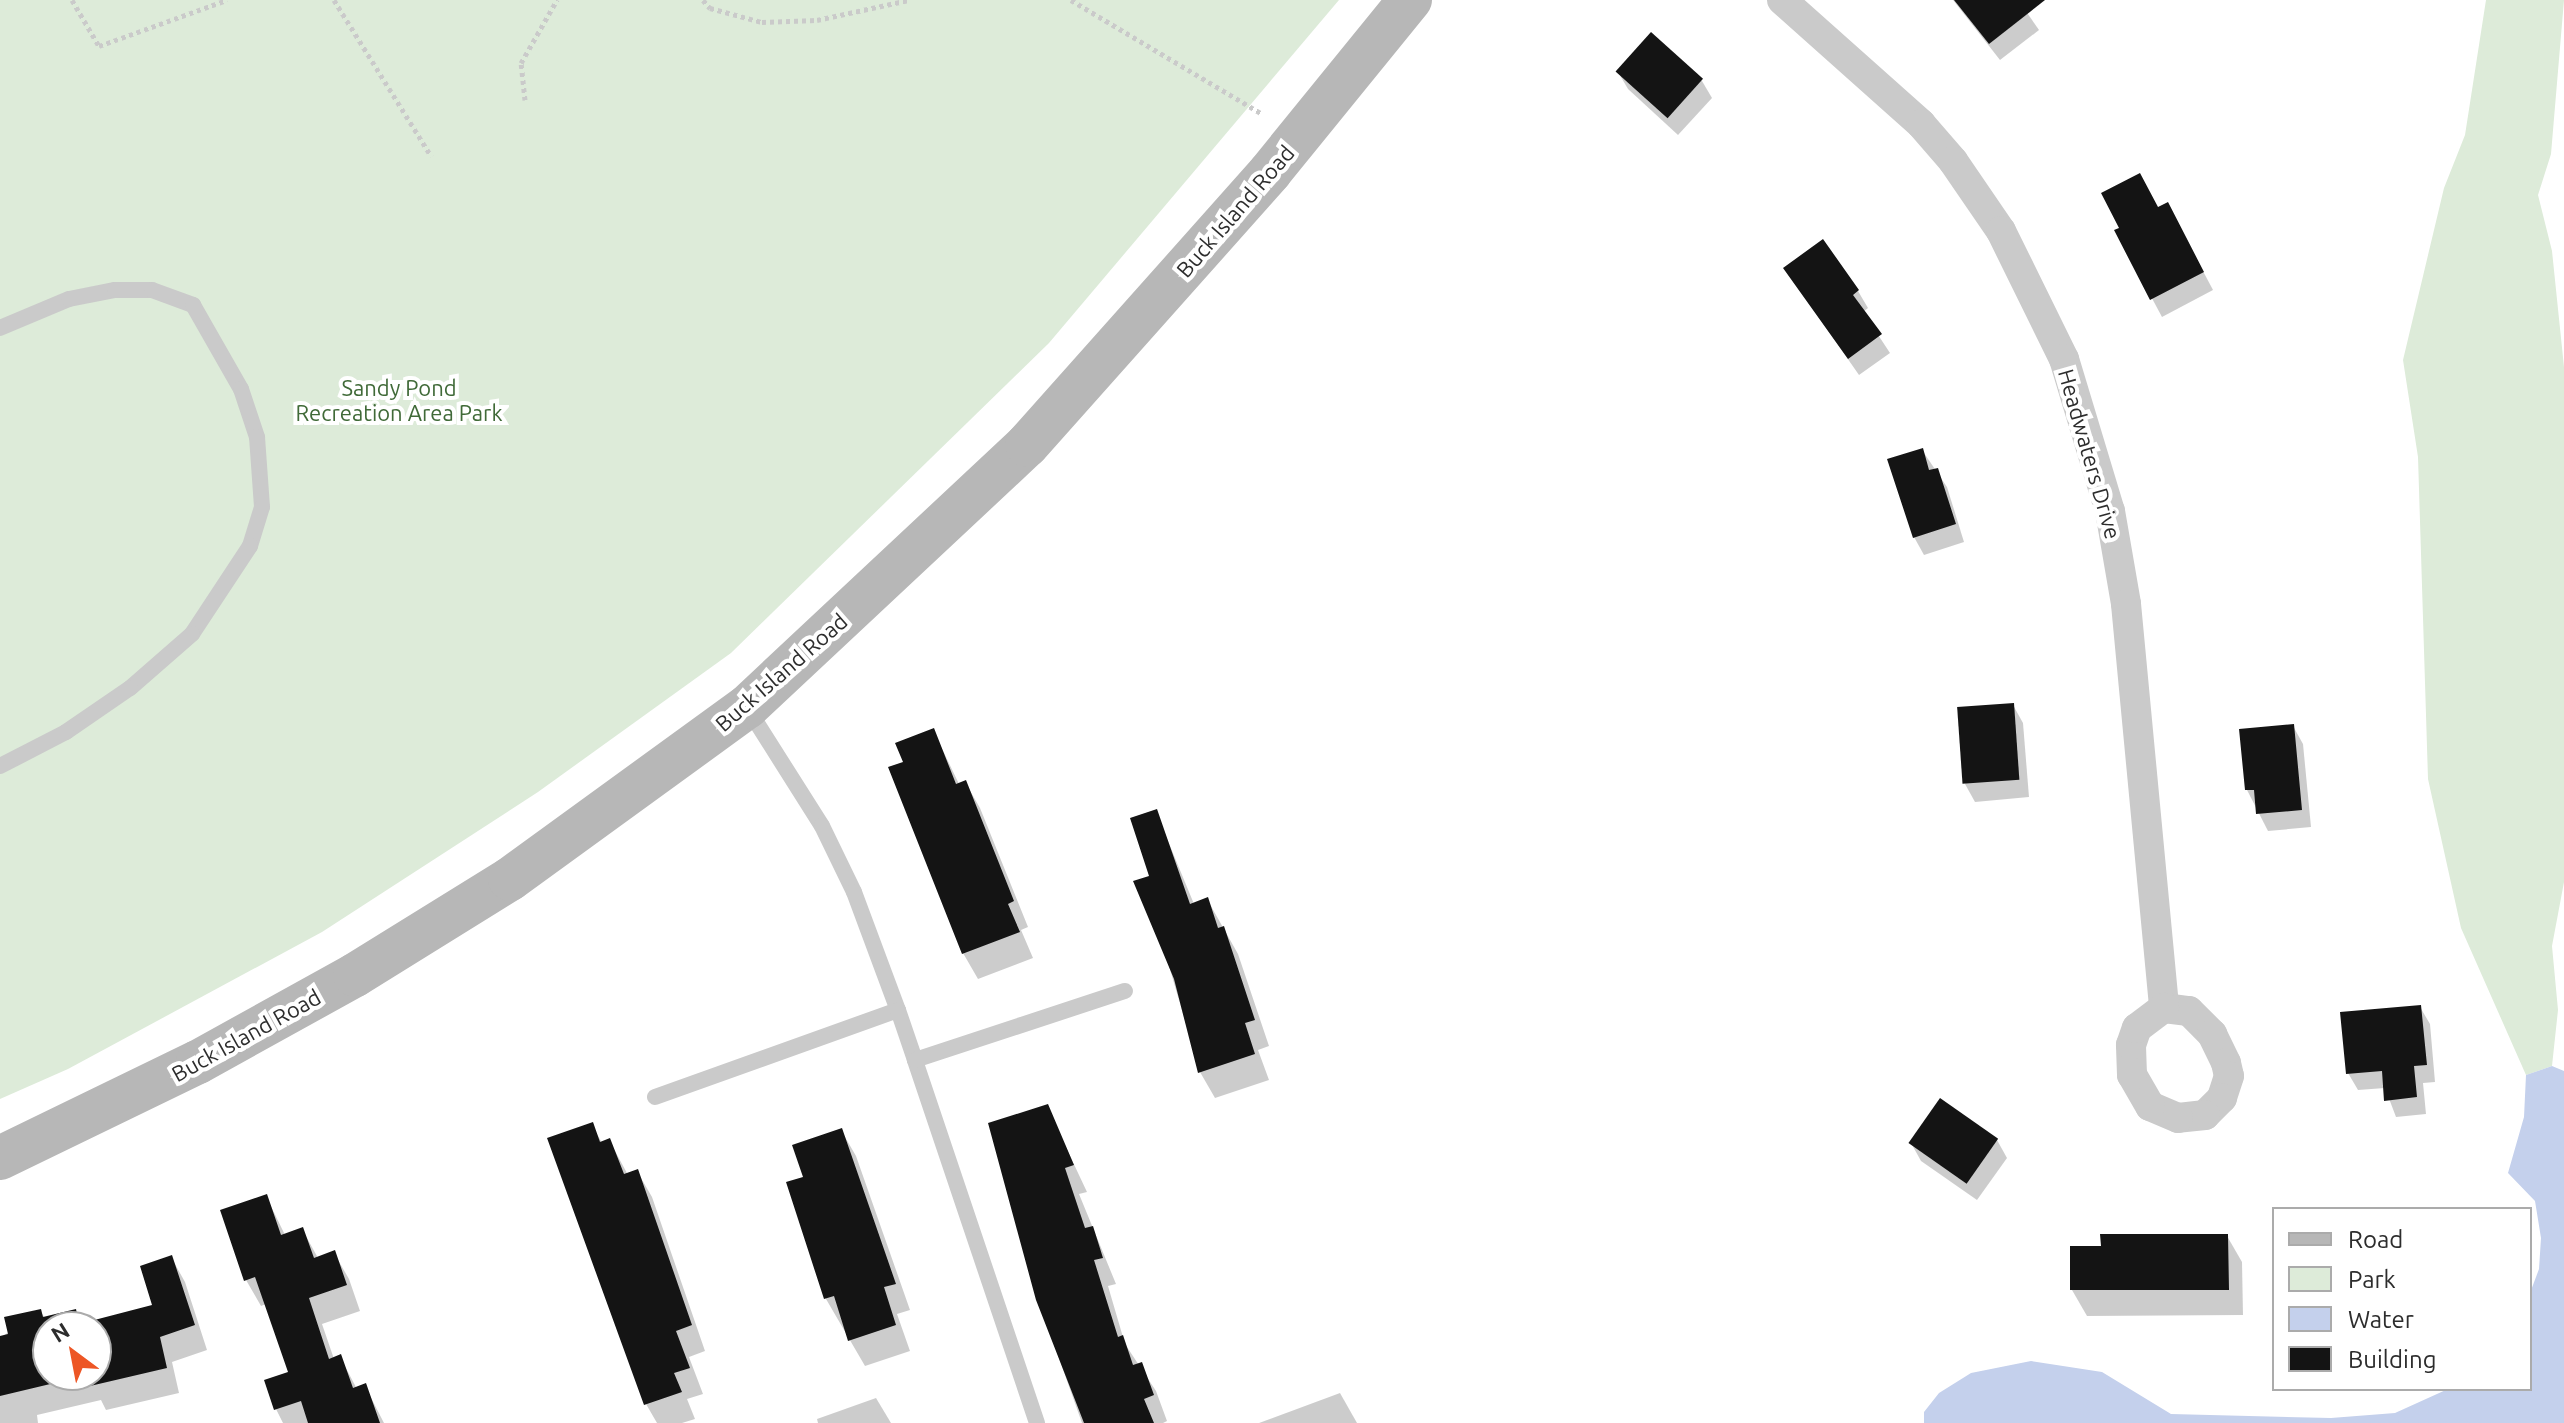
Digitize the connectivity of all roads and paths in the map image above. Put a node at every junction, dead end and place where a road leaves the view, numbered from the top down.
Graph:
1 (72, 0) edge
2 (227, 0) edge
3 (334, 0) edge
4 (557, 0) edge
5 (703, 0) edge
6 (909, 0) edge
7 (1071, 0) edge
8 (1410, 0) edge
9 (1782, 0) edge
10 (525, 100) dead end
11 (1300, 136) junction
12 (431, 156) dead end
13 (0, 328) edge
14 (747, 707) junction
15 (0, 766) edge
16 (1125, 991) dead end
17 (2164, 1008) dead end
18 (898, 1010) junction
19 (915, 1060) junction
20 (655, 1097) dead end
21 (0, 1158) edge
22 (1037, 1423) edge

1 - 2 path
3 - 12 path
4 - 10 path
5 - 6 path
7 - 11 path
8 - 11 main road, Buck Island Road
9 - 17 street, Headwaters Drive
11 - 14 main road, Buck Island Road
13 - 15 lane
14 - 18 lane
14 - 21 main road, Buck Island Road
16 - 19 lane
18 - 19 lane
18 - 20 lane
19 - 22 lane

